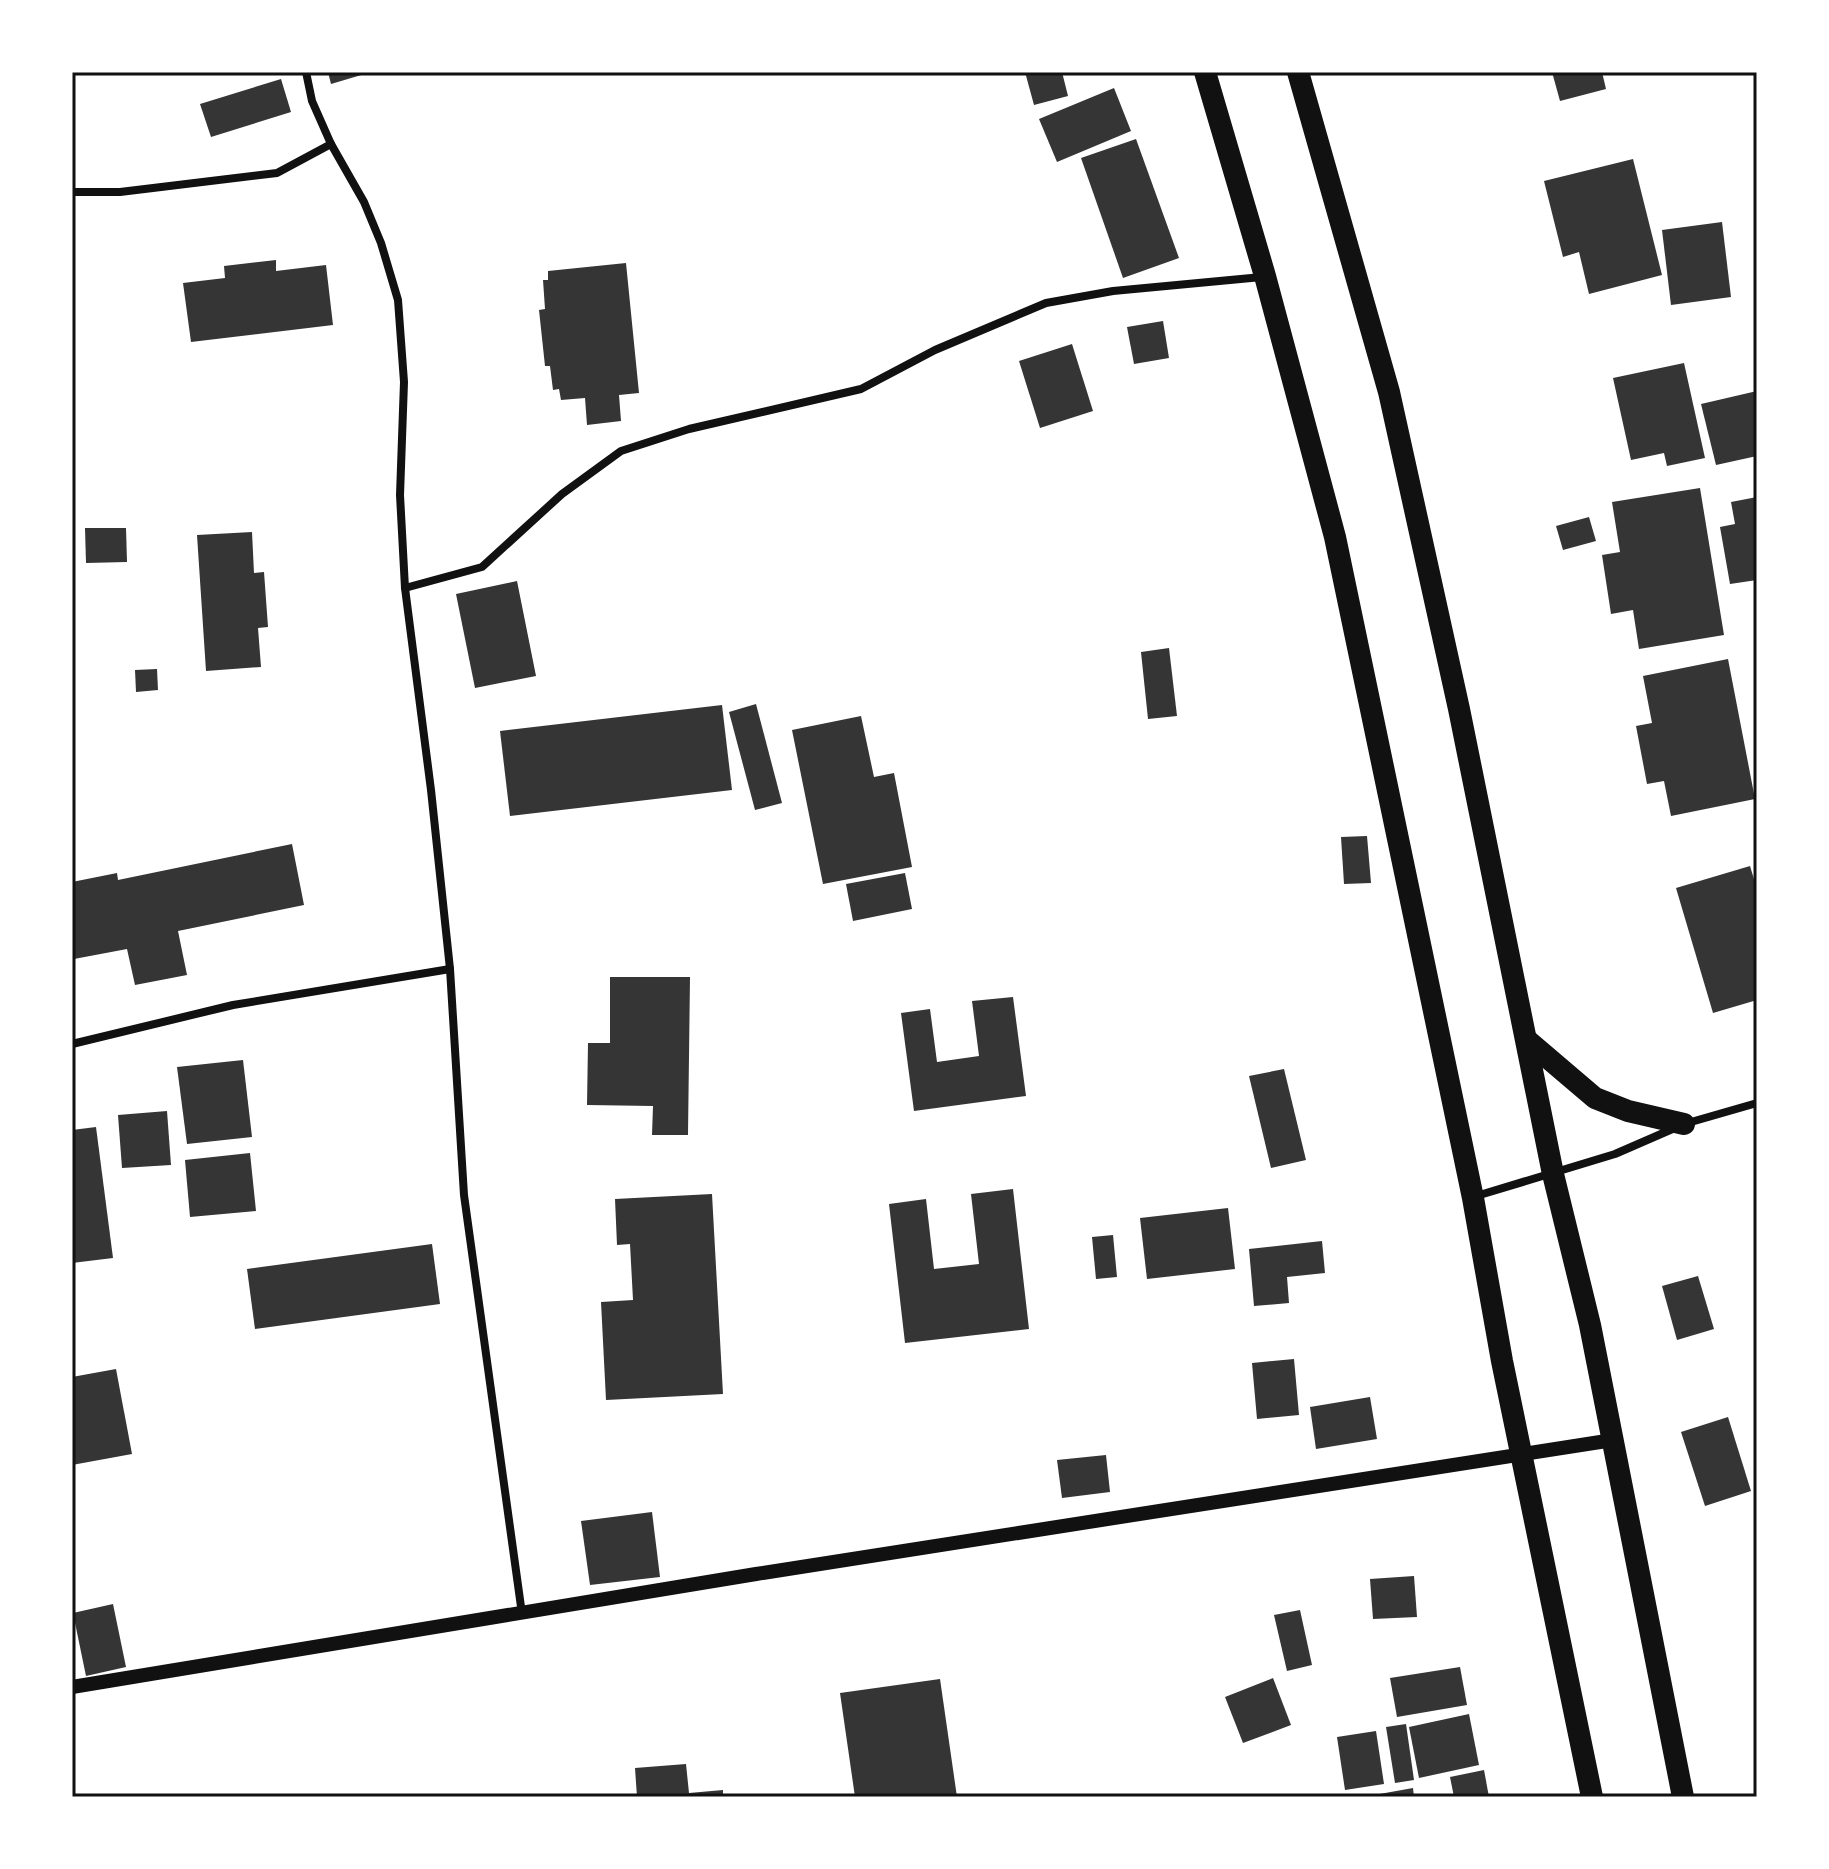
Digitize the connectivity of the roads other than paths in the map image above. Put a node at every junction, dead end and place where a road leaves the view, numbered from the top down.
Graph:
1 (306, 72) edge
2 (1205, 72) edge
3 (1298, 72) edge
4 (331, 144) junction
5 (72, 192) edge
6 (1265, 276) junction
7 (405, 588) junction
8 (450, 969) junction
9 (1527, 1040) junction
10 (72, 1044) edge
11 (1757, 1103) edge
12 (1684, 1124) junction
13 (1553, 1174) junction
14 (1473, 1198) junction
15 (1613, 1440) junction
16 (1521, 1454) junction
17 (522, 1614) junction
18 (72, 1687) edge
19 (1592, 1797) edge
20 (1683, 1797) edge

1 - 4 street
2 - 6 highway
3 - 9 highway
4 - 5 street
4 - 7 street
6 - 7 street
6 - 14 highway
7 - 8 street
8 - 10 street
8 - 17 street
9 - 12 highway
9 - 13 highway
11 - 12 street
12 - 13 street
13 - 14 street
13 - 15 highway
14 - 16 highway
15 - 16 street
15 - 20 highway
16 - 17 street
16 - 19 highway
17 - 18 street

